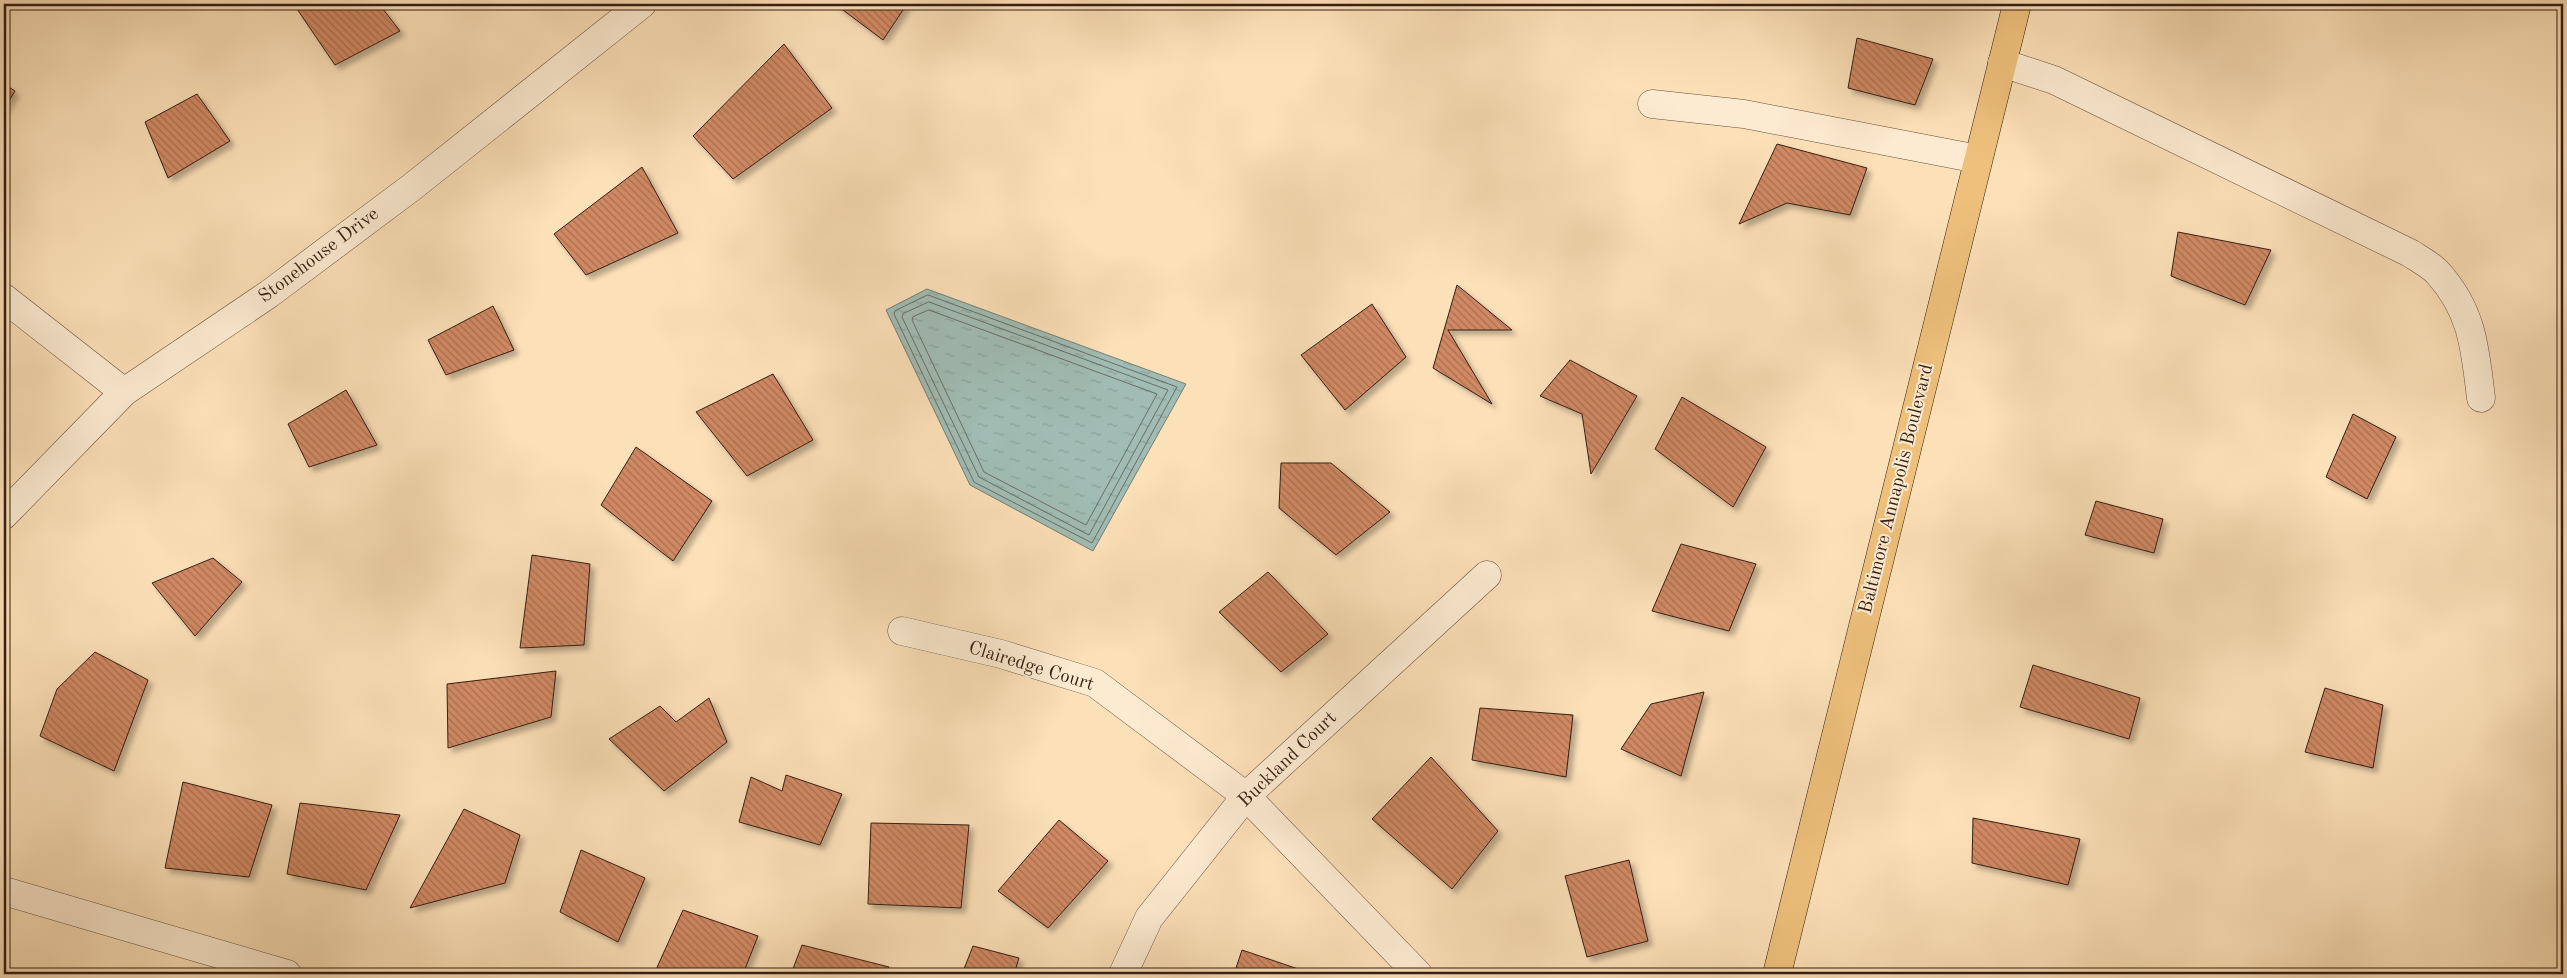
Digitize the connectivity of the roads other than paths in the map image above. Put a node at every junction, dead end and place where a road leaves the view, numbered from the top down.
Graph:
1 (642, 4) edge
2 (2017, 4) edge
3 (2002, 63) junction
4 (1652, 104) dead end
5 (1978, 159) junction
6 (4, 298) edge
7 (124, 392) junction
8 (2481, 398) dead end
9 (4, 515) edge
10 (1487, 575) dead end
11 (902, 631) dead end
12 (1246, 796) junction
13 (4, 891) edge
14 (280, 973) edge
15 (1123, 974) edge
16 (1418, 974) edge
17 (1777, 974) edge

1 - 7 street, Stonehouse Drive
2 - 3 main road, Baltimore Annapolis Boulevard
3 - 5 main road, Baltimore Annapolis Boulevard
3 - 8 street
4 - 5 street
5 - 17 main road, Baltimore Annapolis Boulevard
6 - 7 street
7 - 9 street, Stonehouse Drive
10 - 12 street, Buckland Court
11 - 12 street, Clairedge Court
12 - 15 street, Buckland Court
12 - 16 street, Clairedge Court
13 - 14 street

